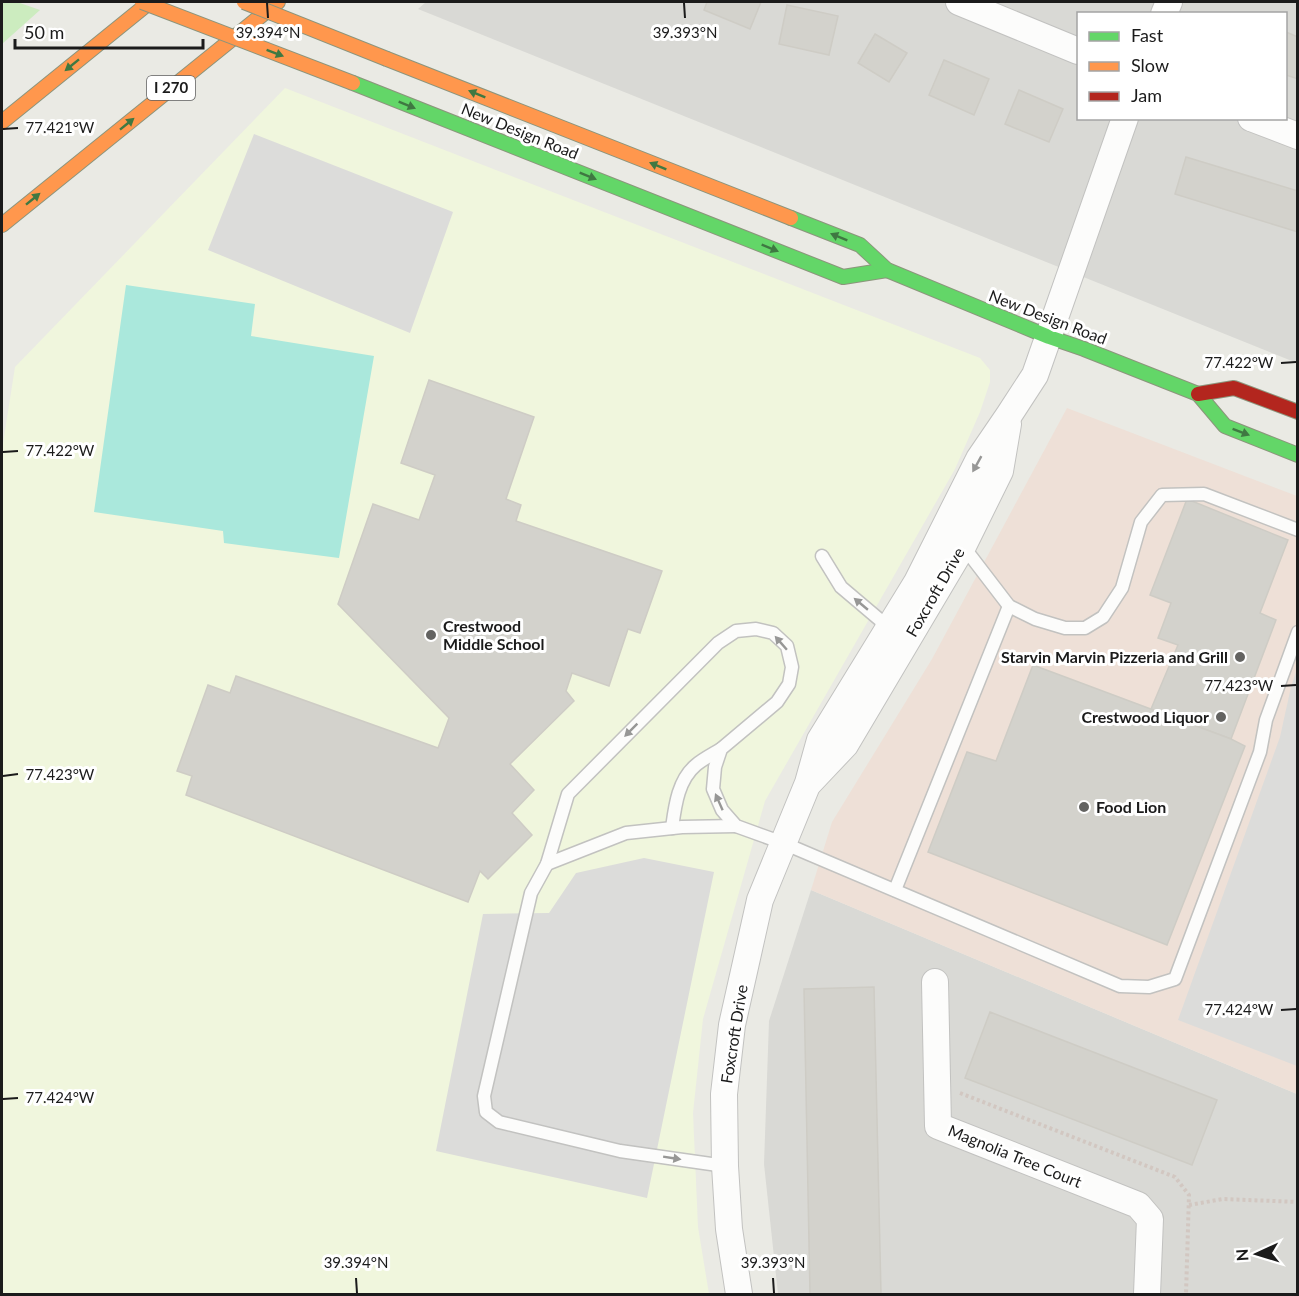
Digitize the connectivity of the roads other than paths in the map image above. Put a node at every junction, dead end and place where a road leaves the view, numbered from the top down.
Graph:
1 (142, 2) edge
2 (150, 2) edge
3 (244, 2) edge
4 (278, 2) edge
5 (959, 2) edge
6 (1077, 51) edge
7 (1124, 120) edge
8 (1256, 120) edge
9 (2, 122) edge
10 (1298, 136) edge
11 (2, 225) edge
12 (887, 270) junction
13 (1049, 337) junction
14 (1198, 394) junction
15 (1298, 412) edge
16 (1010, 415) junction
17 (1298, 455) edge
18 (1298, 530) edge
19 (963, 546) junction
20 (822, 556) dead end
21 (1009, 606) junction
22 (886, 631) junction
23 (1298, 632) edge
24 (845, 746) junction
25 (721, 749) junction
26 (808, 783) junction
27 (736, 826) junction
28 (672, 828) junction
29 (783, 843) junction
30 (547, 864) junction
31 (895, 890) junction
32 (935, 982) dead end
33 (725, 1166) junction
34 (739, 1294) edge
35 (1147, 1294) edge

1 -> 12 main road, New Design Road, bridge
2 -> 9 main road
12 -> 3 main road, New Design Road, bridge
11 -> 4 main road, I 270
5 - 6 street
7 - 13 street, Foxcroft Drive
8 - 10 street
12 - 13 main road, New Design Road
13 - 14 main road, New Design Road
13 - 16 street, Foxcroft Drive
14 - 15 main road
14 -> 17 main road, New Design Road
16 - 19 street, Foxcroft Drive
16 -> 22 street, Foxcroft Drive
18 - 21 lane
19 - 21 lane
19 - 24 street, Foxcroft Drive
22 -> 20 lane
21 - 31 lane
22 - 24 lane
22 - 26 street, Foxcroft Drive
23 - 31 lane
24 - 26 street, Foxcroft Drive
27 -> 25 lane
25 - 28 lane
25 -> 30 lane
26 - 29 street, Foxcroft Drive
27 - 28 lane
27 - 29 lane
28 - 30 lane
29 - 31 lane
29 - 33 street, Foxcroft Drive
30 -> 33 lane
32 - 35 street, Magnolia Tree Court
33 - 34 street, Foxcroft Drive

